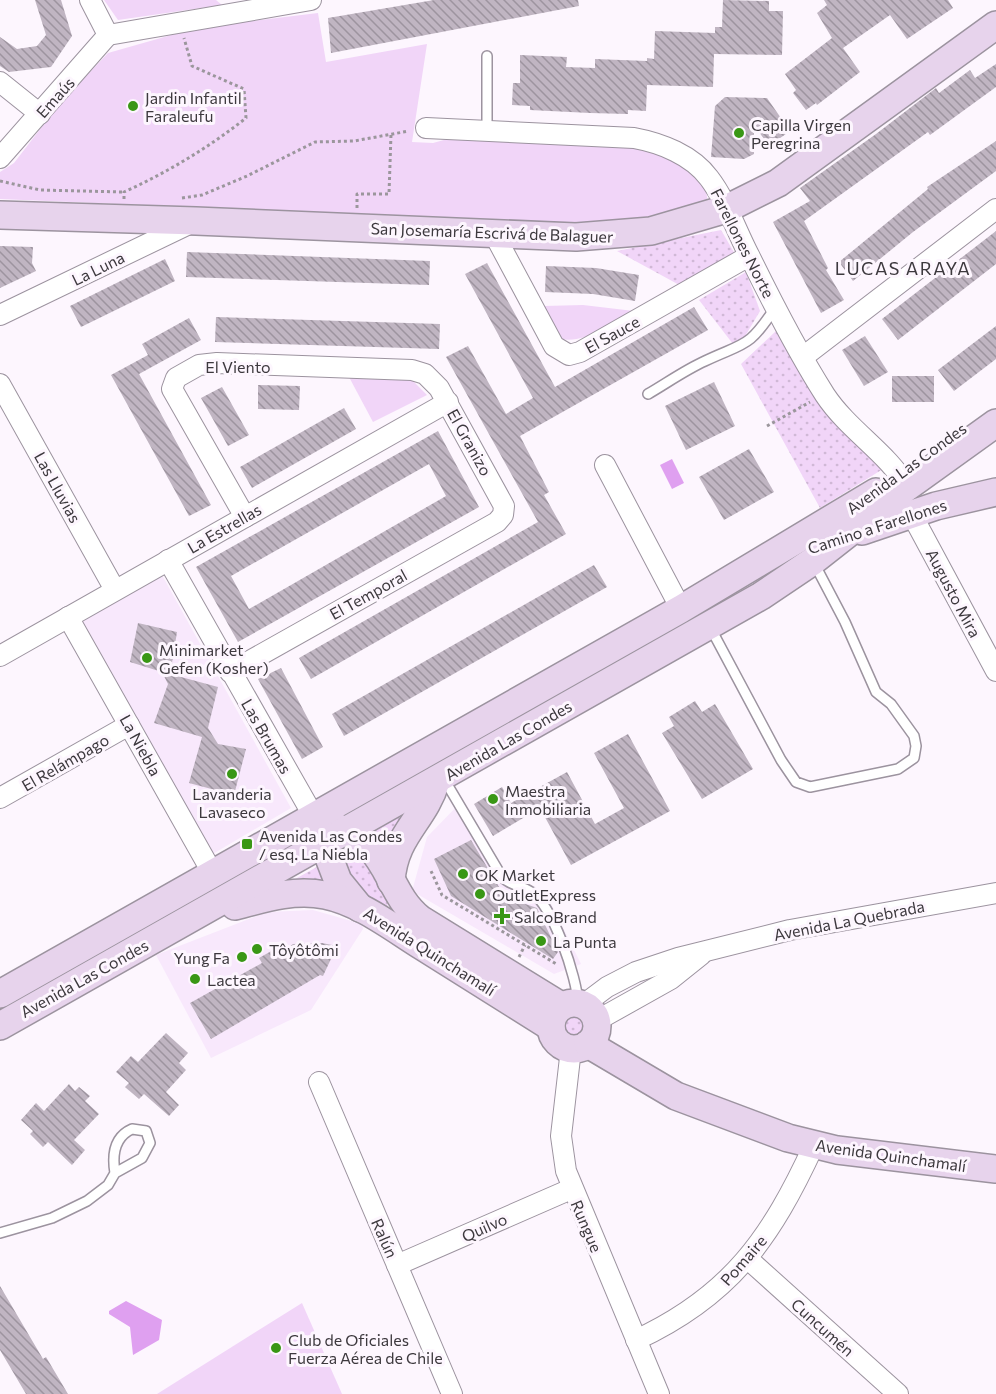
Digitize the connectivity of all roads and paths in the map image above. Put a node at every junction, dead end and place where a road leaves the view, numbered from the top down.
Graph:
1 (90, 0) edge
2 (311, 0) edge
3 (241, 6) edge
4 (180, 22) junction
5 (996, 25) edge
6 (108, 34) junction
7 (487, 56) dead end
8 (0, 82) edge
9 (40, 114) junction
10 (426, 128) joint
11 (487, 130) junction
12 (391, 134) junction
13 (0, 158) edge
14 (0, 181) edge
15 (124, 192) junction
16 (180, 199) dead end
17 (726, 209) junction
18 (996, 209) edge
19 (0, 215) edge
20 (125, 219) junction
21 (196, 220) junction
22 (356, 228) junction
23 (494, 234) junction
24 (749, 256) junction
25 (776, 306) junction
26 (0, 315) edge
27 (803, 357) junction
28 (425, 374) joint
29 (0, 384) edge
30 (648, 394) dead end
31 (825, 394) junction
32 (448, 402) junction
33 (996, 402) edge
34 (767, 426) dead end
35 (992, 431) edge
36 (605, 465) dead end
37 (903, 481) junction
38 (996, 492) edge
39 (503, 515) joint
40 (912, 515) junction
41 (245, 516) junction
42 (845, 537) junction
43 (168, 560) junction
44 (813, 561) junction
45 (758, 564) junction
46 (115, 590) junction
47 (681, 609) junction
48 (68, 617) junction
49 (710, 626) junction
50 (0, 656) edge
51 (996, 671) edge
52 (230, 672) junction
53 (129, 725) junction
54 (439, 779) junction
55 (0, 798) edge
56 (314, 817) junction
57 (334, 838) junction
58 (431, 871) dead end
59 (213, 874) junction
60 (394, 888) junction
61 (996, 893) edge
62 (199, 915) junction
63 (373, 916) junction
64 (575, 975) junction
65 (0, 994) edge
66 (578, 1023) junction
67 (0, 1026) edge
68 (319, 1082) dead end
69 (814, 1145) junction
70 (996, 1169) edge
71 (115, 1173) junction
72 (572, 1189) junction
73 (0, 1233) edge
74 (748, 1259) junction
75 (397, 1265) junction
76 (636, 1340) junction
77 (452, 1394) edge
78 (659, 1394) edge
79 (898, 1394) edge

1 - 6 street
2 - 3 street
3 - 4 street
4 - 6 street
4 - 15 path
5 - 17 street, San Josemaría Escrivá de Balaguer
6 - 9 street, Emaús
7 - 11 lane
8 - 9 street
9 - 13 street, Emaús
10 - 11 street, Farellones Norte
10 - 12 path
11 - 17 street, Farellones Norte
12 - 16 path
12 - 22 path
14 - 15 path
15 - 20 path
17 - 23 street, San Josemaría Escrivá de Balaguer
17 - 24 street, Farellones Norte
18 - 27 street
19 - 20 street, San Josemaría Escrivá de Balaguer
20 - 21 street, San Josemaría Escrivá de Balaguer
21 - 22 street, San Josemaría Escrivá de Balaguer
21 - 26 street, La Luna
22 - 23 street, San Josemaría Escrivá de Balaguer
23 - 24 street, El Sauce
24 - 25 street, Farellones Norte
25 - 27 street, Farellones Norte
25 - 30 lane
27 - 31 street, Farellones Norte
28 - 32 street, El Granizo
28 - 41 street, El Viento
29 - 46 street, Las Lluvias
31 - 34 path
31 - 37 street, Farellones Norte
32 - 39 street, El Granizo
32 - 41 street, La Estrellas
33 - 37 street, Avenida Las Condes
35 - 37 street, Avenida Las Condes
36 - 47 street
37 - 42 street, Avenida Las Condes
37 - 45 street, Avenida Las Condes
38 - 40 street, Camino a Farellones
39 - 52 street, El Temporal
40 - 42 street, Camino a Farellones
40 - 51 street, Augusto Mira
41 - 43 street, La Estrellas
42 - 44 street, Avenida Las Condes
42 - 45 street, Camino a Farellones
43 - 46 street, La Estrellas
43 - 52 street, Las Brumas
44 - 49 street, Avenida Las Condes
44 - 49 lane
45 - 47 street, Avenida Las Condes
46 - 48 street, La Estrellas
47 - 56 street, Avenida Las Condes
48 - 50 street, La Estrellas
48 - 53 street, La Niebla
49 - 54 street, Avenida Las Condes
52 - 56 street, Las Brumas
53 - 55 street, El Relámpago
53 - 59 street, La Niebla
54 - 57 street, Avenida Las Condes
54 - 60 street
54 - 64 lane
56 - 57 street, Avenida Quinchamalí
56 - 59 street, Avenida Las Condes
57 - 60 street, Avenida Quinchamalí
57 - 62 street, Avenida Las Condes
57 - 63 street, Avenida Quinchamalí
58 - 64 path
59 - 65 street, Avenida Las Condes
60 - 63 street
60 - 66 street, Avenida Quinchamalí
61 - 66 street, Avenida La Quebrada
62 - 63 street
62 - 67 street, Avenida Las Condes
63 - 66 street, Avenida Quinchamalí
64 - 66 lane
66 - 69 street, Avenida Quinchamalí
66 - 72 street, Rungue
68 - 75 street, Ralún
69 - 70 street, Avenida Quinchamalí
69 - 74 street, Pomaire
71 - 71 lane
71 - 73 lane
72 - 75 street, Quilvo
72 - 76 street, Rungue
74 - 76 street, Pomaire
74 - 79 street, Cuncumén
75 - 77 street, Ralún
76 - 78 street, Rungue

